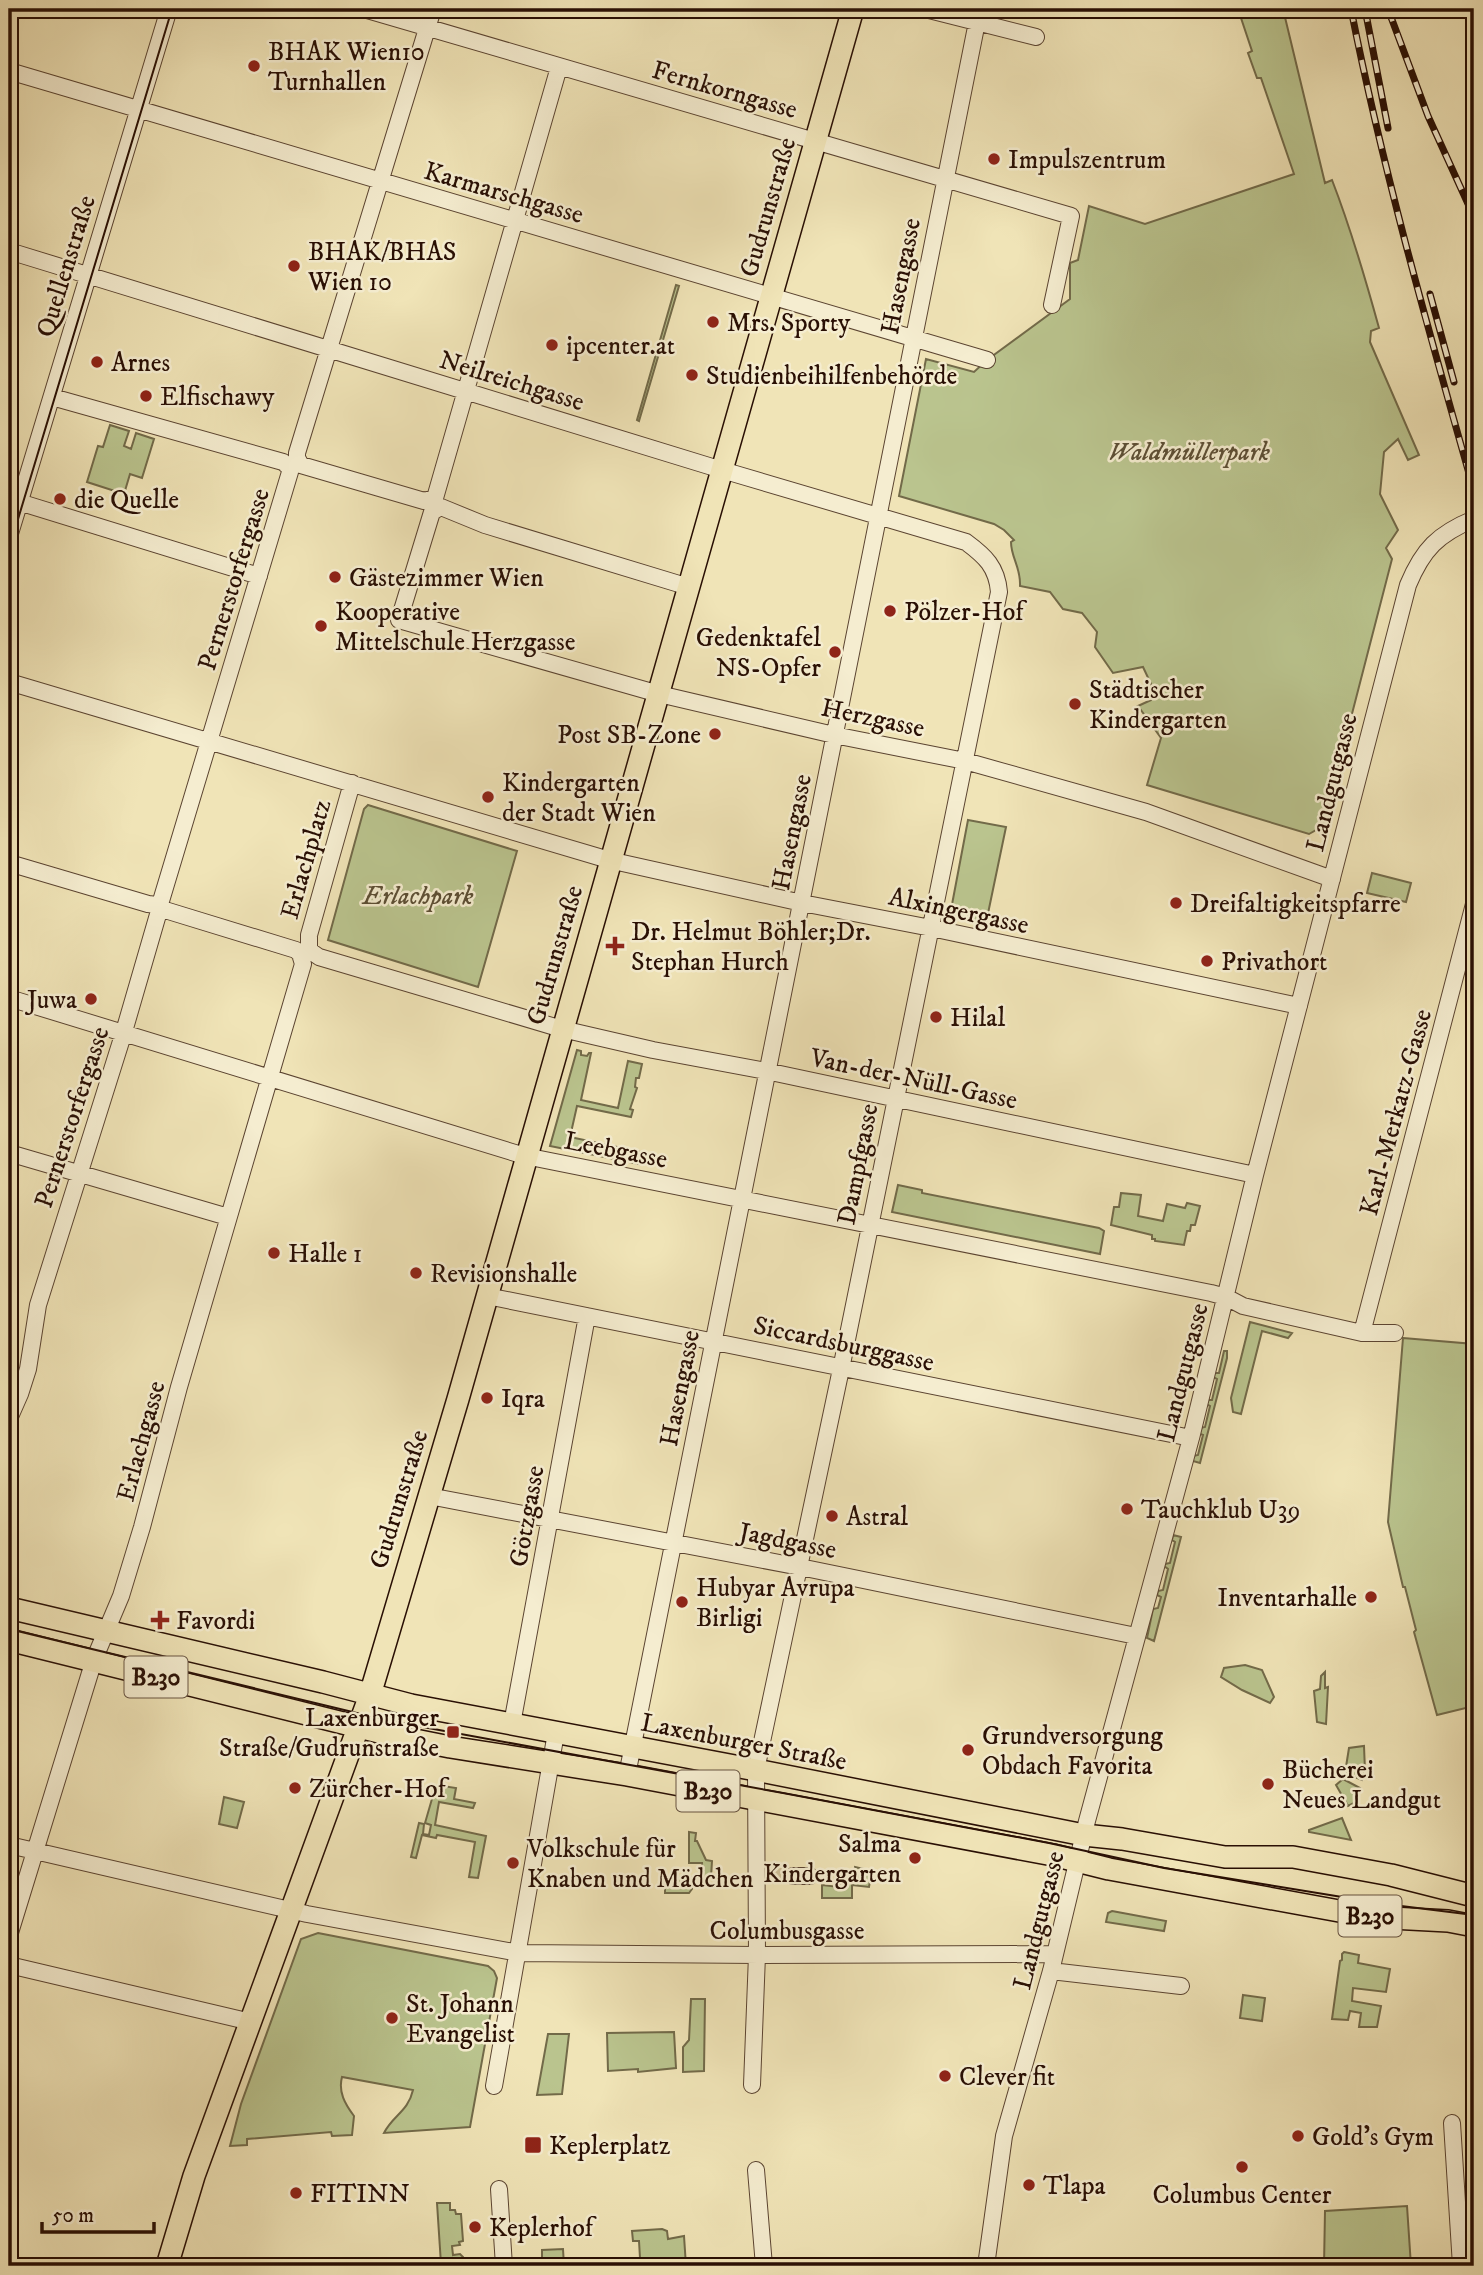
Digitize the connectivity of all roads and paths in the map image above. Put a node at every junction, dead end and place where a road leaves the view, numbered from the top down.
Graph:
1 (169, 9) edge
2 (364, 9) edge
3 (433, 9) edge
4 (853, 9) edge
5 (925, 9) edge
6 (977, 22) junction
7 (427, 28) junction
8 (1036, 37) dead end
9 (559, 67) junction
10 (9, 71) edge
11 (138, 108) junction
12 (815, 141) junction
13 (944, 180) junction
14 (381, 181) junction
15 (516, 220) junction
16 (9, 251) edge
17 (89, 275) junction
18 (771, 296) junction
19 (1052, 305) dead end
20 (913, 338) junction
21 (328, 349) junction
22 (987, 360) dead end
23 (466, 391) junction
24 (52, 397) junction
25 (294, 464) junction
26 (722, 470) junction
27 (14, 500) edge
28 (435, 504) junction
29 (877, 516) junction
30 (1474, 519) edge
31 (9, 537) edge
32 (993, 568) joint
33 (259, 576) junction
34 (690, 587) junction
35 (9, 682) edge
36 (659, 694) junction
37 (834, 735) junction
38 (209, 741) junction
39 (965, 761) junction
40 (352, 783) junction
41 (610, 860) junction
42 (9, 863) edge
43 (1332, 879) junction
44 (802, 903) junction
45 (1474, 904) edge
46 (158, 908) junction
47 (931, 928) junction
48 (9, 998) edge
49 (1299, 1006) junction
50 (562, 1029) junction
51 (124, 1033) junction
52 (766, 1071) junction
53 (269, 1077) junction
54 (895, 1099) junction
55 (9, 1153) edge
56 (526, 1156) junction
57 (78, 1174) junction
58 (1255, 1175) junction
59 (741, 1198) junction
60 (228, 1217) junction
61 (870, 1224) junction
62 (487, 1296) junction
63 (1226, 1297) junction
64 (586, 1316) junction
65 (1362, 1333) junction
66 (1395, 1333) dead end
67 (713, 1340) junction
68 (841, 1369) junction
69 (9, 1419) edge
70 (1191, 1438) junction
71 (429, 1496) junction
72 (551, 1519) junction
73 (673, 1543) junction
74 (800, 1567) junction
75 (9, 1608) edge
76 (107, 1631) junction
77 (1136, 1636) junction
78 (9, 1640) edge
79 (94, 1660) junction
80 (370, 1695) junction
81 (512, 1724) junction
82 (359, 1726) junction
83 (556, 1733) junction
84 (632, 1747) junction
85 (551, 1763) junction
86 (756, 1770) junction
87 (627, 1775) junction
88 (756, 1800) junction
89 (1084, 1835) junction
90 (9, 1844) edge
91 (36, 1851) junction
92 (1079, 1861) junction
93 (1474, 1896) edge
94 (290, 1909) junction
95 (1474, 1926) edge
96 (9, 1936) edge
97 (519, 1953) junction
98 (1055, 1954) junction
99 (757, 1955) junction
100 (9, 1965) edge
101 (1051, 1970) junction
102 (1181, 1986) dead end
103 (251, 2022) junction
104 (752, 2085) dead end
105 (494, 2086) dead end
106 (1452, 2123) dead end
107 (756, 2170) dead end
108 (499, 2189) dead end
109 (167, 2266) edge
110 (504, 2266) edge
111 (764, 2266) edge
112 (986, 2266) edge
113 (1461, 2266) edge

1 - 11 street, Quellenstraße
2 - 7 street, Fernkorngasse
3 - 7 street, Pernerstorfergasse
4 - 12 main road, Gudrunstraße
5 - 6 street
6 - 8 street
6 - 13 street, Hasengasse
7 - 9 street, Fernkorngasse
7 - 14 street, Pernerstorfergasse
9 - 12 street, Fernkorngasse
9 - 15 street
10 - 11 street, Karmarschgasse
11 - 14 street, Karmarschgasse
11 - 17 street, Quellenstraße
12 - 13 street, Fernkorngasse
12 - 18 main road, Gudrunstraße
13 - 19 street, Fernkorngasse
13 - 20 street, Hasengasse
14 - 15 street, Karmarschgasse
14 - 21 street, Pernerstorfergasse
15 - 18 street, Karmarschgasse
15 - 23 street
16 - 17 street, Neilreichgasse
17 - 21 street, Neilreichgasse
17 - 24 street, Quellenstraße
18 - 20 street, Karmarschgasse
18 - 26 main road, Gudrunstraße
20 - 22 street, Karmarschgasse
20 - 29 street, Hasengasse
21 - 23 street, Neilreichgasse
21 - 25 street, Pernerstorfergasse
23 - 26 street, Neilreichgasse
23 - 28 street
24 - 25 street
24 - 27 street, Quellenstraße
25 - 28 street
25 - 33 street, Pernerstorfergasse
26 - 29 street, Neilreichgasse
26 - 34 main road, Gudrunstraße
27 - 31 street, Quellenstraße
27 - 33 street
28 - 34 street
28 - 36 street, Herzgasse
29 - 32 street, Neilreichgasse
29 - 37 street, Hasengasse
30 - 43 street, Landgutgasse
32 - 39 street, Dampfgasse
33 - 38 street, Pernerstorfergasse
34 - 36 main road, Gudrunstraße
35 - 38 street
36 - 37 street, Herzgasse
36 - 41 main road, Gudrunstraße
37 - 39 street, Herzgasse
37 - 44 street, Hasengasse
38 - 40 street
38 - 46 street, Pernerstorfergasse
39 - 43 street, Herzgasse
39 - 47 street, Dampfgasse
40 - 41 street, Erlachplatz
40 - 50 street, Erlachplatz
41 - 44 street, Alxingergasse
41 - 50 main road, Gudrunstraße
42 - 46 street
43 - 49 street, Landgutgasse
44 - 47 street, Alxingergasse
44 - 52 street, Hasengasse
45 - 65 street, Karl-Merkatz-Gasse
46 - 51 street, Pernerstorfergasse
46 - 53 street, Erlachgasse
47 - 49 street, Alxingergasse
47 - 54 street, Dampfgasse
48 - 51 street, Leebgasse
49 - 58 street, Landgutgasse
50 - 52 street, Van-der-Nüll-Gasse
50 - 56 main road, Gudrunstraße
51 - 53 street, Leebgasse
51 - 57 street, Pernerstorfergasse
52 - 54 street, Van-der-Nüll-Gasse
52 - 59 street, Hasengasse
53 - 56 street, Leebgasse
53 - 60 street, Erlachgasse
54 - 58 street, Van-der-Nüll-Gasse
54 - 61 street, Dampfgasse
55 - 57 street
56 - 59 street, Leebgasse
56 - 62 main road, Gudrunstraße
57 - 60 street
57 - 69 street, Pernerstorfergasse
58 - 63 street, Landgutgasse
59 - 61 street, Leebgasse
59 - 67 street, Hasengasse
60 - 76 street, Erlachgasse
61 - 63 street, Leebgasse
61 - 68 street, Dampfgasse
62 - 64 street, Siccardsburggasse
62 - 71 main road, Gudrunstraße
63 - 65 street, Leebgasse
63 - 70 street, Landgutgasse
64 - 67 street, Siccardsburggasse
64 - 72 street, Götzgasse
65 - 66 street, Leebgasse
67 - 68 street, Siccardsburggasse
67 - 73 street, Hasengasse
68 - 70 street, Siccardsburggasse
68 - 74 street, Dampfgasse
70 - 77 street, Landgutgasse
71 - 72 street, Jagdgasse
71 - 80 main road, Gudrunstraße
72 - 73 street, Jagdgasse
72 - 81 street, Götzgasse
73 - 74 street, Jagdgasse
73 - 84 street, Hasengasse
74 - 77 street, Jagdgasse
74 - 86 street, Dampfgasse
75 - 76 main road, Laxenburger Straße / B230
76 - 79 street, Erlachgasse
76 - 80 main road, Laxenburger Straße / B230
77 - 89 street, Landgutgasse
78 - 79 main road, Laxenburger Straße / B230
79 - 82 main road, Laxenburger Straße / B230
79 - 91 street, Erlachgasse
80 - 81 main road, Laxenburger Straße / B230
80 - 82 main road, Gudrunstraße
81 - 83 main road, Laxenburger Straße / B230
82 - 85 main road, Laxenburger Straße / B230
82 - 94 main road, Gudrunstraße
83 - 84 main road, Laxenburger Straße / B230
83 - 85 street
84 - 86 main road, Laxenburger Straße / B230
84 - 87 street, Hasengasse
85 - 87 main road, Laxenburger Straße / B230
85 - 97 street
86 - 88 street, Dampfgasse
86 - 89 main road, Laxenburger Straße / B230
87 - 88 main road, Laxenburger Straße / B230
88 - 92 main road, Laxenburger Straße / B230
88 - 99 street, Dampfgasse
89 - 92 street, Landgutgasse
89 - 93 main road, Laxenburger Straße / B230
90 - 91 street
91 - 94 street
91 - 96 street, Erlachgasse
92 - 95 main road, Laxenburger Straße / B230
92 - 98 street, Landgutgasse
94 - 97 street
94 - 103 main road
97 - 99 street, Columbusgasse
97 - 105 street
98 - 99 street, Columbusgasse
98 - 101 street, Landgutgasse
99 - 104 street, Dampfgasse
100 - 103 street
101 - 102 street
101 - 112 street, Landgutgasse
103 - 109 main road
106 - 113 street
107 - 111 street
108 - 110 street

